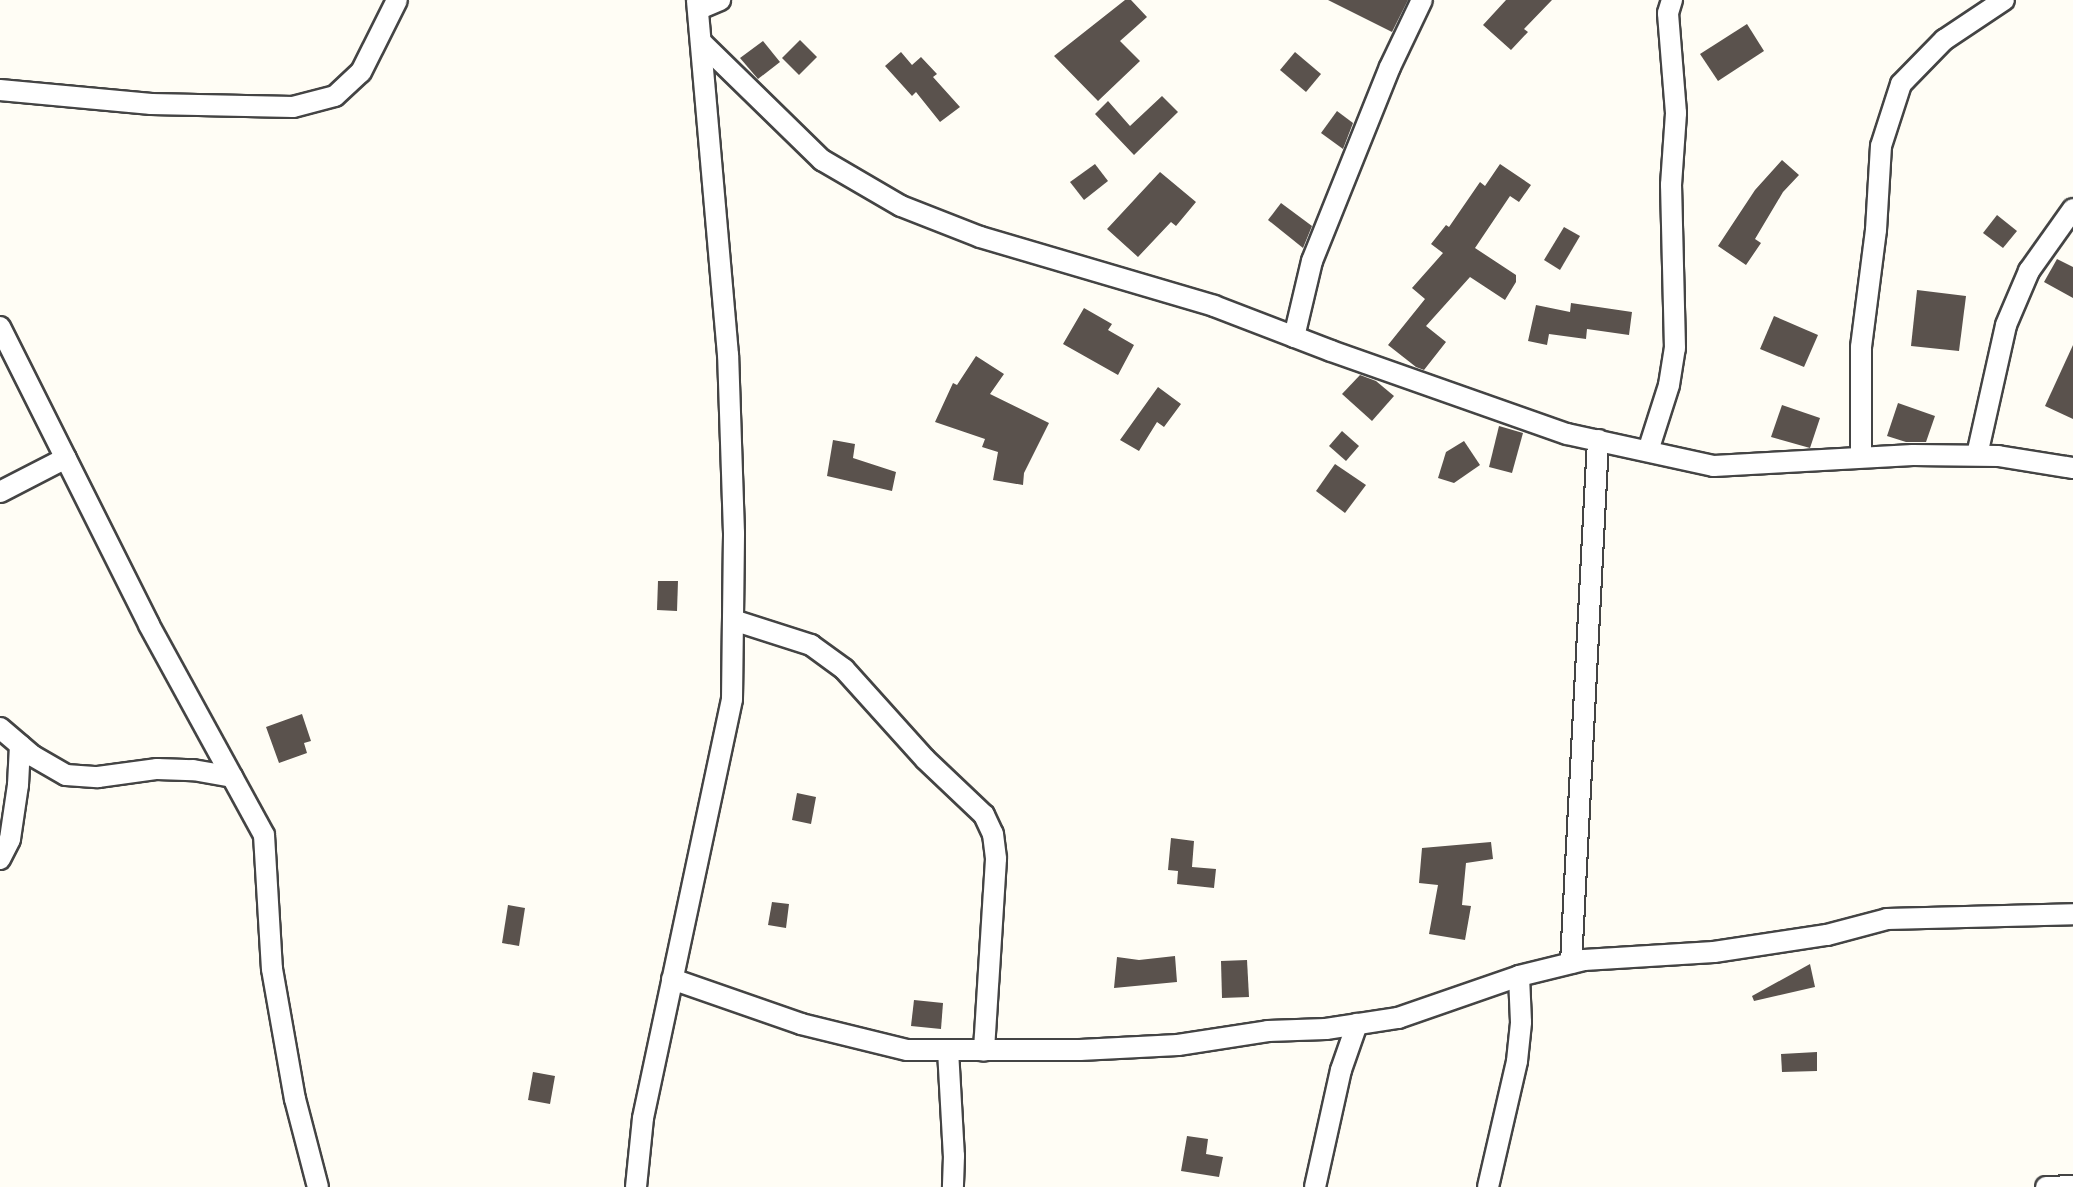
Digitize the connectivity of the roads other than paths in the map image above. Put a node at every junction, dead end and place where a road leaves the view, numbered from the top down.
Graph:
1 (397, 0) edge
2 (720, 0) edge
3 (1422, 0) edge
4 (1672, 0) edge
5 (2004, 0) edge
6 (698, 5) edge
7 (702, 43) junction
8 (0, 90) edge
9 (2073, 209) edge
10 (0, 327) edge
11 (1294, 337) junction
12 (1598, 440) junction
13 (1648, 451) junction
14 (1977, 455) junction
15 (1861, 457) junction
16 (66, 458) junction
17 (2073, 468) edge
18 (0, 492) edge
19 (733, 620) junction
20 (0, 728) edge
21 (20, 745) junction
22 (232, 777) junction
23 (0, 859) edge
24 (2073, 914) edge
25 (1571, 963) junction
26 (1519, 976) junction
27 (672, 979) junction
28 (1357, 1024) junction
29 (948, 1050) junction
30 (984, 1051) junction
31 (2073, 1186) edge
32 (318, 1187) edge
33 (636, 1187) edge
34 (953, 1187) edge
35 (1315, 1187) edge
36 (1488, 1187) edge
37 (2046, 1187) edge

1 - 8 street
2 - 6 street
3 - 11 street
4 - 13 street
5 - 15 street
6 - 7 street
7 - 11 street
7 - 19 street
9 - 14 street
10 - 16 street
11 - 12 street
12 - 13 street
12 - 25 street
13 - 15 street
14 - 15 street
14 - 17 street
16 - 18 street
16 - 22 street
19 - 27 street
19 - 30 street
20 - 21 street
21 - 22 street
21 - 23 street
22 - 32 street
24 - 25 street
25 - 26 street
26 - 28 street
26 - 36 street
27 - 29 street
27 - 33 street
28 - 30 street
28 - 35 street
29 - 30 street
29 - 34 street
31 - 37 street

